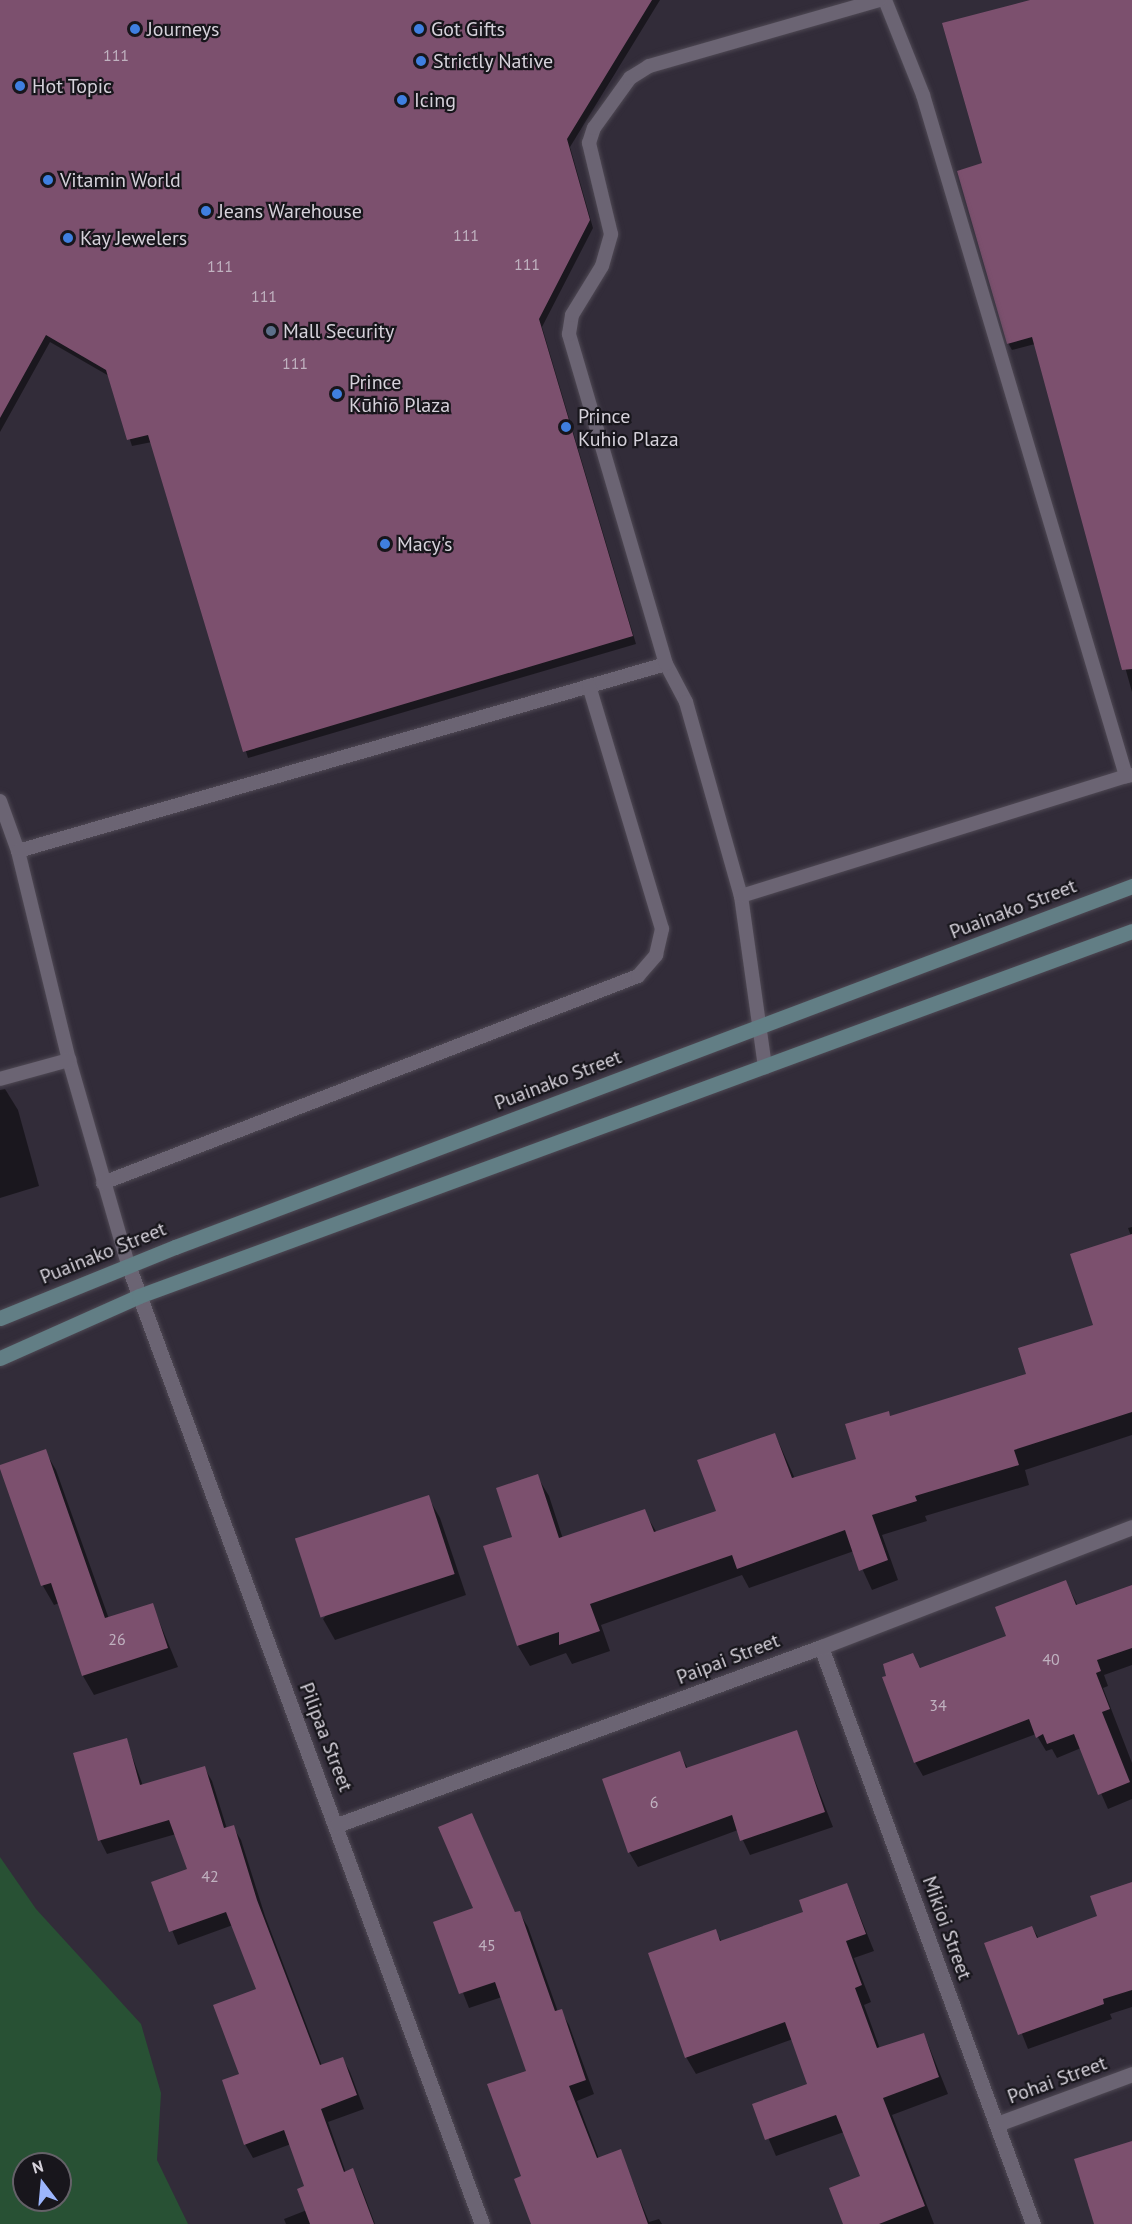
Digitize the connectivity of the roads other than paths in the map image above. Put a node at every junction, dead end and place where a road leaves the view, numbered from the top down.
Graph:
1 (879, 0) edge
2 (885, 0) edge
3 (666, 664) junction
4 (589, 686) junction
5 (1129, 775) edge
6 (0, 801) edge
7 (18, 851) junction
8 (1132, 886) edge
9 (741, 896) junction
10 (1132, 931) edge
11 (761, 1026) junction
12 (69, 1060) junction
13 (765, 1067) junction
14 (0, 1079) edge
15 (103, 1183) junction
16 (128, 1266) junction
17 (139, 1296) junction
18 (0, 1318) edge
19 (0, 1358) edge
20 (1132, 1527) edge
21 (821, 1647) junction
22 (337, 1825) junction
23 (1132, 2074) edge
24 (997, 2124) junction
25 (482, 2224) edge
26 (1033, 2224) edge

1 - 3 lane
2 - 5 lane
3 - 4 lane
3 - 9 lane
4 - 7 lane
4 - 15 lane
5 - 9 lane
6 - 7 lane
7 - 12 lane
8 - 11 street, Puainako Street
9 - 11 lane
10 - 13 street
11 - 13 lane
11 - 16 street, Puainako Street
12 - 14 lane
12 - 15 lane
13 - 17 street
15 - 16 lane
16 - 17 street, Pilipaa Street
16 - 18 street, Puainako Street
17 - 19 street
17 - 22 street, Pilipaa Street
20 - 21 street, Paipai Street
21 - 22 street, Paipai Street
21 - 24 street, Mikioi Street
22 - 25 street, Pilipaa Street
23 - 24 street, Pohai Street
24 - 26 street, Mikioi Street

